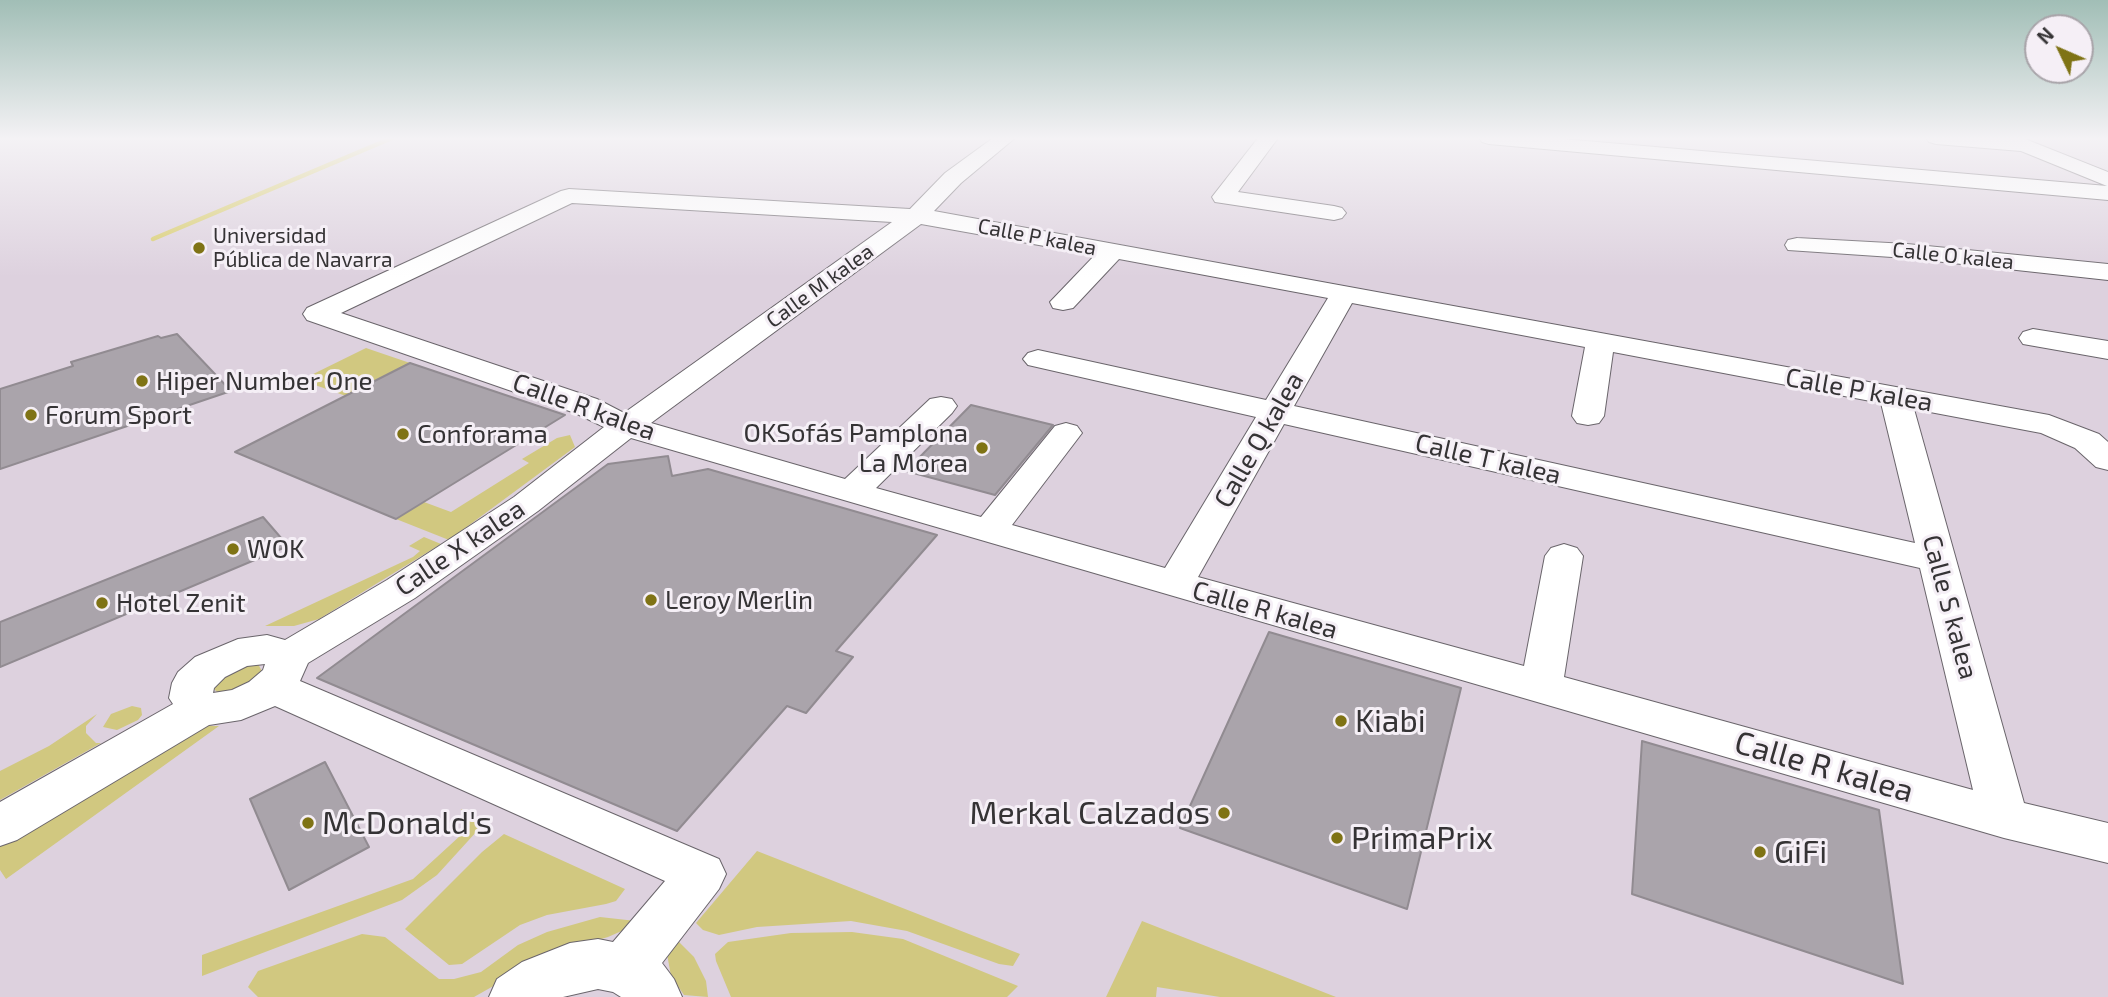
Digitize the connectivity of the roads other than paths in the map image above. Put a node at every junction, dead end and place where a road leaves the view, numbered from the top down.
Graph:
1 (947, 185) edge
2 (1233, 185) edge
3 (2034, 185) edge
4 (2108, 193) edge
5 (1334, 213) dead end
6 (915, 217) junction
7 (1797, 245) dead end
8 (1113, 251) junction
9 (2108, 272) edge
10 (1343, 295) junction
11 (1063, 302) dead end
12 (317, 314) joint
13 (2033, 338) dead end
14 (1600, 342) junction
15 (2108, 350) edge
16 (1038, 359) dead end
17 (1895, 396) junction
18 (941, 406) dead end
19 (1275, 411) junction
20 (1588, 416) dead end
21 (626, 426) junction
22 (1066, 433) dead end
23 (2108, 460) edge
24 (852, 492) junction
25 (989, 531) junction
26 (1564, 556) dead end
27 (1938, 560) junction
28 (1174, 584) junction
29 (279, 672) junction
30 (1541, 688) junction
31 (2004, 818) junction
32 (0, 825) edge
33 (2108, 842) edge
34 (639, 983) edge
35 (517, 997) edge

1 - 6 street, Calle M kalea
2 - 5 street
3 - 4 street
6 - 8 street, Calle P kalea
6 - 12 street, Calle P kalea
6 - 21 street, Calle M kalea
7 - 9 street, Calle O kalea
8 - 10 street, Calle P kalea
8 - 11 street, Calle P kalea
10 - 14 street, Calle P kalea
10 - 19 street, Calle Q kalea
12 - 21 street, Calle R kalea
13 - 15 street
14 - 17 street, Calle P kalea
14 - 20 street
16 - 19 street, Calle T kalea
17 - 23 street, Calle P kalea
17 - 27 street, Calle S kalea
18 - 24 street
19 - 27 street, Calle T kalea
19 - 28 street, Calle Q kalea
21 - 24 street, Calle R kalea
21 - 29 street, Calle X kalea
22 - 25 street
24 - 25 street, Calle R kalea
25 - 28 street, Calle R kalea
26 - 30 street
27 - 31 street, Calle S kalea
28 - 30 street, Calle R kalea
29 - 32 street
29 - 34 street
30 - 31 street, Calle R kalea
31 - 33 street, Calle R kalea
34 - 35 street

